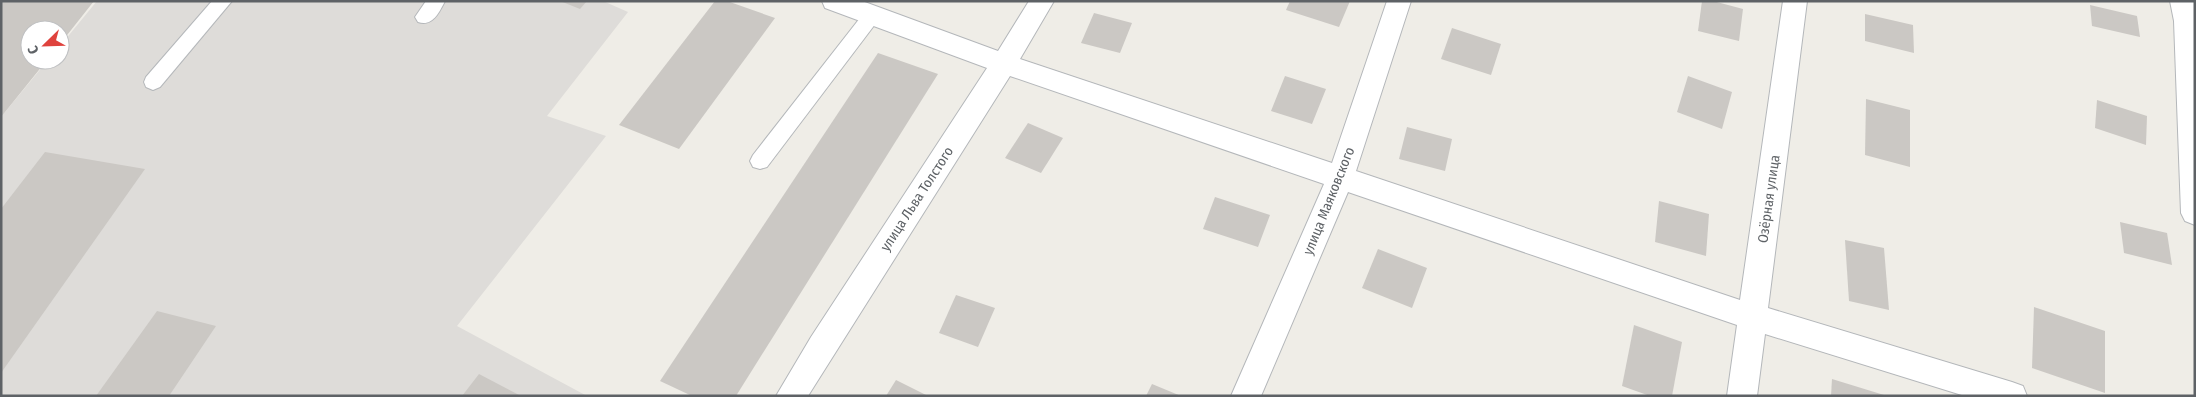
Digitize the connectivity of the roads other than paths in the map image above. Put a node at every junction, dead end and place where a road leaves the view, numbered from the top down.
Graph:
1 (223, 1) edge
2 (436, 1) edge
3 (834, 1) edge
4 (1042, 1) edge
5 (1400, 1) edge
6 (1795, 1) edge
7 (2182, 1) edge
8 (872, 14) junction
9 (424, 17) dead end
10 (1005, 64) junction
11 (153, 82) dead end
12 (760, 161) dead end
13 (1341, 177) junction
14 (2195, 213) edge
15 (1753, 317) junction
16 (791, 396) edge
17 (1246, 396) edge
18 (1742, 396) edge
19 (2012, 396) edge

1 - 11 lane
2 - 9 lane
3 - 8 street
4 - 10 street, улица Льва Толстого
5 - 13 street, улица Маяковского
6 - 15 street, Озёрная улица
7 - 14 street
8 - 10 street
8 - 12 lane
10 - 13 street
10 - 16 street, улица Льва Толстого
13 - 15 street
13 - 17 street, улица Маяковского
15 - 18 street, Озёрная улица
15 - 19 street

